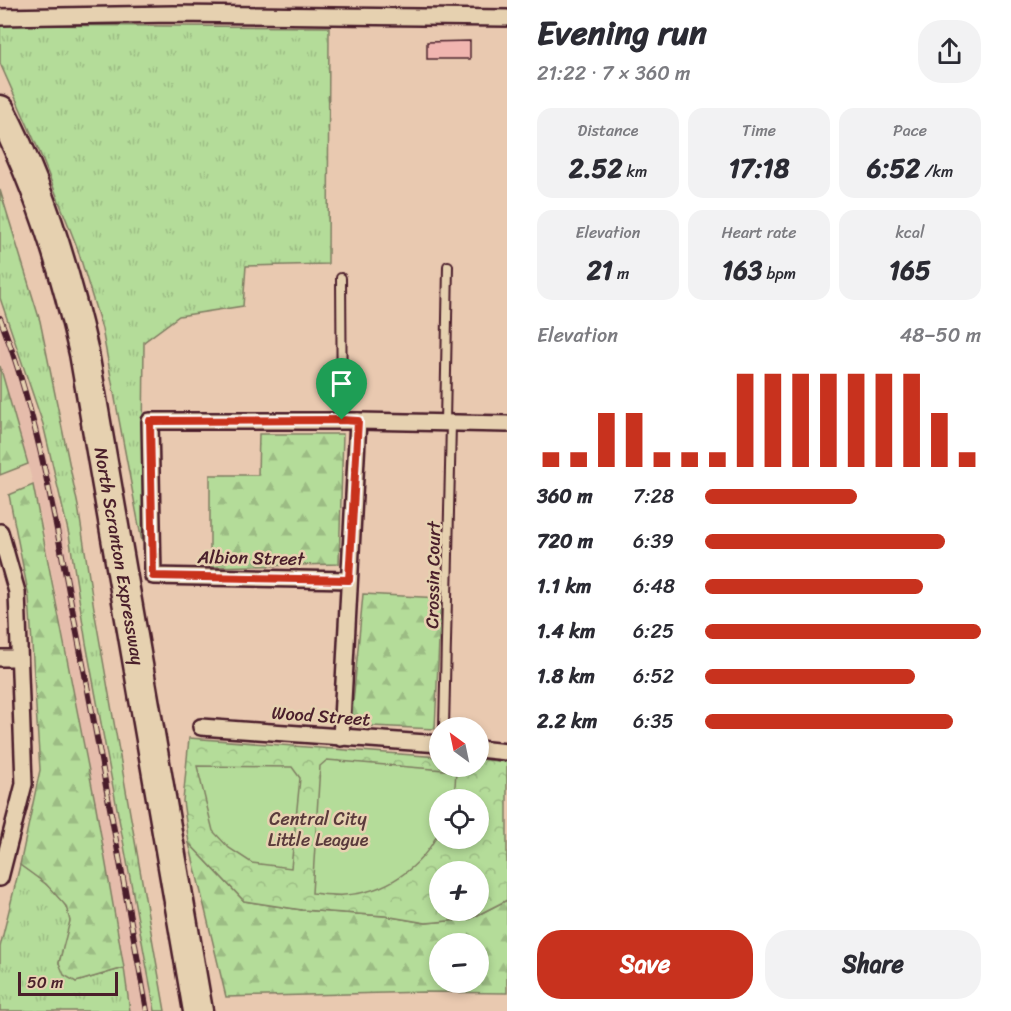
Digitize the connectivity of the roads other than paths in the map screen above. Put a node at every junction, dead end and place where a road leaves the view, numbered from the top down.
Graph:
1 (173, 7) edge
2 (0, 17) edge
3 (507, 18) edge
4 (0, 110) edge
5 (0, 151) edge
6 (448, 266) dead end
7 (341, 278) dead end
8 (342, 420) junction
9 (358, 421) junction
10 (448, 424) junction
11 (507, 424) edge
12 (0, 532) edge
13 (349, 580) junction
14 (0, 658) edge
15 (19, 658) junction
16 (444, 717) edge
17 (201, 727) dead end
18 (341, 738) junction
19 (429, 743) edge
20 (489, 750) edge
21 (507, 752) edge
22 (0, 878) edge
23 (180, 1011) edge
24 (198, 1011) edge

1 - 2 street
1 - 3 street
4 - 24 highway, North Scranton Expressway
5 - 23 highway, North Scranton Expressway
6 - 10 lane, Crossin Court
7 - 8 lane
8 - 9 street
8 - 13 street, Albion Street
9 - 10 street
9 - 13 street
10 - 11 street
10 - 16 lane, Crossin Court
12 - 15 street
13 - 18 street
14 - 15 street
15 - 22 street
17 - 18 street, Wood Street
18 - 19 street, Wood Street
20 - 21 street

